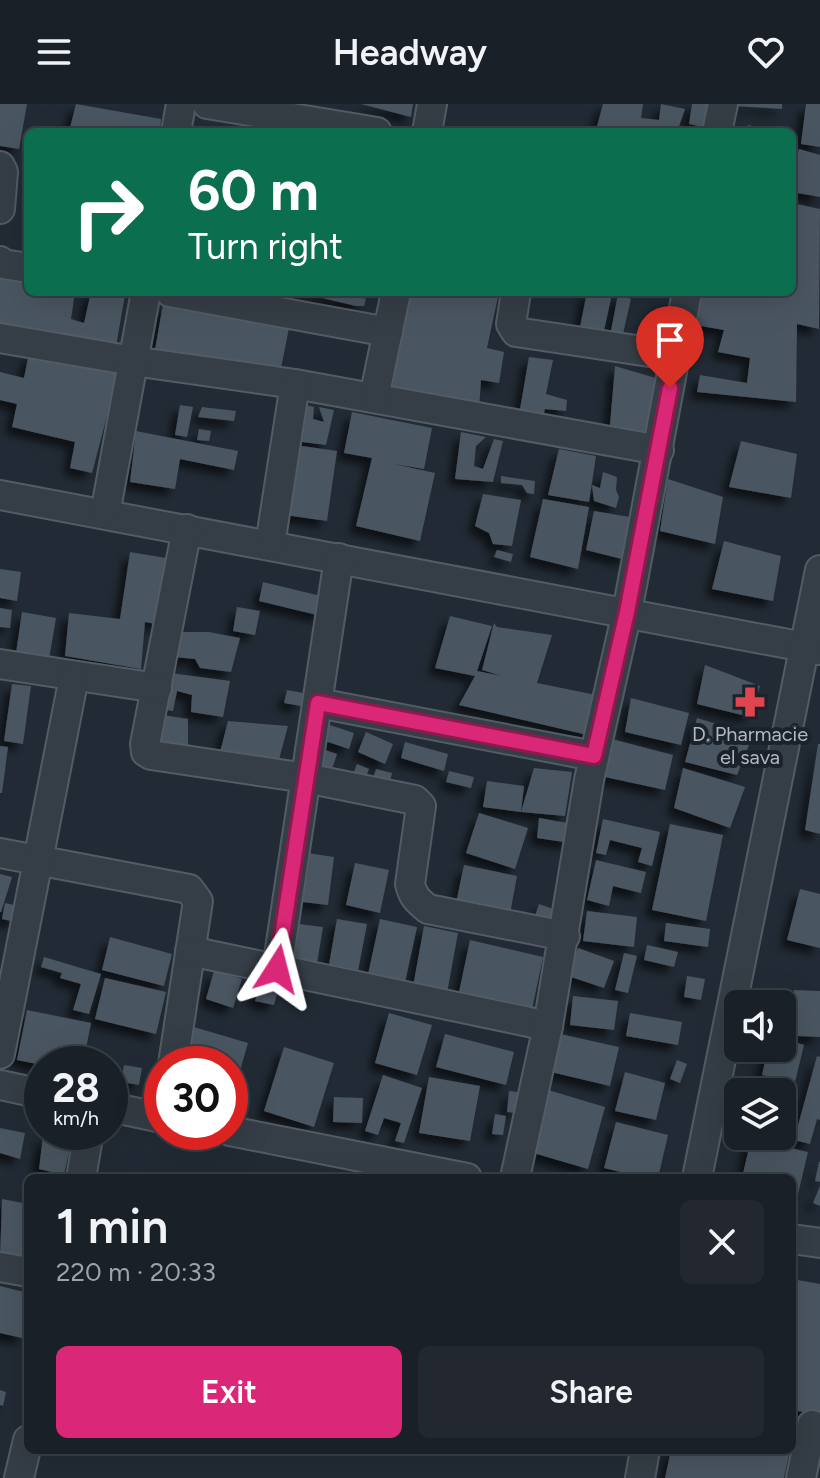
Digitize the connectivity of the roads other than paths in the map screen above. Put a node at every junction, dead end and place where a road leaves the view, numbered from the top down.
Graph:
1 (181, 104) edge
2 (207, 104) edge
3 (432, 104) edge
4 (723, 104) edge
5 (268, 109) edge
6 (177, 128) edge
7 (358, 128) edge
8 (428, 128) edge
9 (718, 128) edge
10 (0, 166) edge
11 (0, 209) edge
12 (0, 261) edge
13 (24, 267) edge
14 (145, 296) edge
15 (192, 296) edge
16 (395, 296) edge
17 (515, 296) edge
18 (686, 296) edge
19 (388, 332) junction
20 (0, 338) edge
21 (676, 356) junction
22 (133, 361) junction
23 (295, 384) junction
24 (374, 398) junction
25 (659, 450) junction
26 (0, 495) edge
27 (105, 514) junction
28 (187, 529) junction
29 (270, 545) junction
30 (339, 558) junction
31 (820, 570) edge
32 (627, 612) junction
33 (812, 648) edge
34 (0, 664) edge
35 (74, 677) junction
36 (157, 688) junction
37 (318, 703) junction
38 (594, 756) junction
39 (306, 778) junction
40 (0, 853) edge
41 (38, 862) junction
42 (565, 936) junction
43 (11, 942) edge
44 (190, 951) junction
45 (277, 969) junction
46 (548, 1026) junction
47 (176, 1046) edge
48 (0, 1054) edge
49 (0, 1085) edge
50 (24, 1090) edge
51 (248, 1135) edge
52 (86, 1150) edge
53 (82, 1174) edge
54 (447, 1174) edge
55 (516, 1174) edge
56 (698, 1174) edge
57 (796, 1240) edge
58 (820, 1243) edge
59 (0, 1267) edge
60 (24, 1271) edge
61 (808, 1424) edge
62 (25, 1454) edge
63 (644, 1454) edge
64 (19, 1478) edge
65 (640, 1478) edge
66 (801, 1478) edge

1 - 6 street
2 - 5 street
3 - 8 street
4 - 9 street
5 - 7 street
10 - 11 street
12 - 13 street
14 - 22 street
15 - 19 street
16 - 19 street
17 - 21 street
18 - 21 street
19 - 24 street
20 - 22 street
21 - 25 street
22 - 23 street
22 - 27 street
23 - 24 street
23 - 29 street
24 - 25 street
25 - 32 street
26 - 27 street
27 - 28 street
28 - 29 street
28 - 36 street
29 - 30 street
30 - 32 street
30 - 37 street
31 - 33 street
32 - 33 street
32 - 38 street
33 - 56 street
34 - 35 street
35 - 36 street
35 - 41 street
36 - 39 street
37 - 38 street
37 - 39 street
38 - 42 street
39 - 42 street
39 - 45 street
40 - 41 street
41 - 43 street
41 - 44 street
42 - 46 street
43 - 48 street
44 - 45 street
44 - 47 street
45 - 46 street
46 - 55 street
49 - 50 street
51 - 54 street
52 - 53 street
57 - 58 street
59 - 60 street
61 - 66 street
62 - 64 street
63 - 65 street

